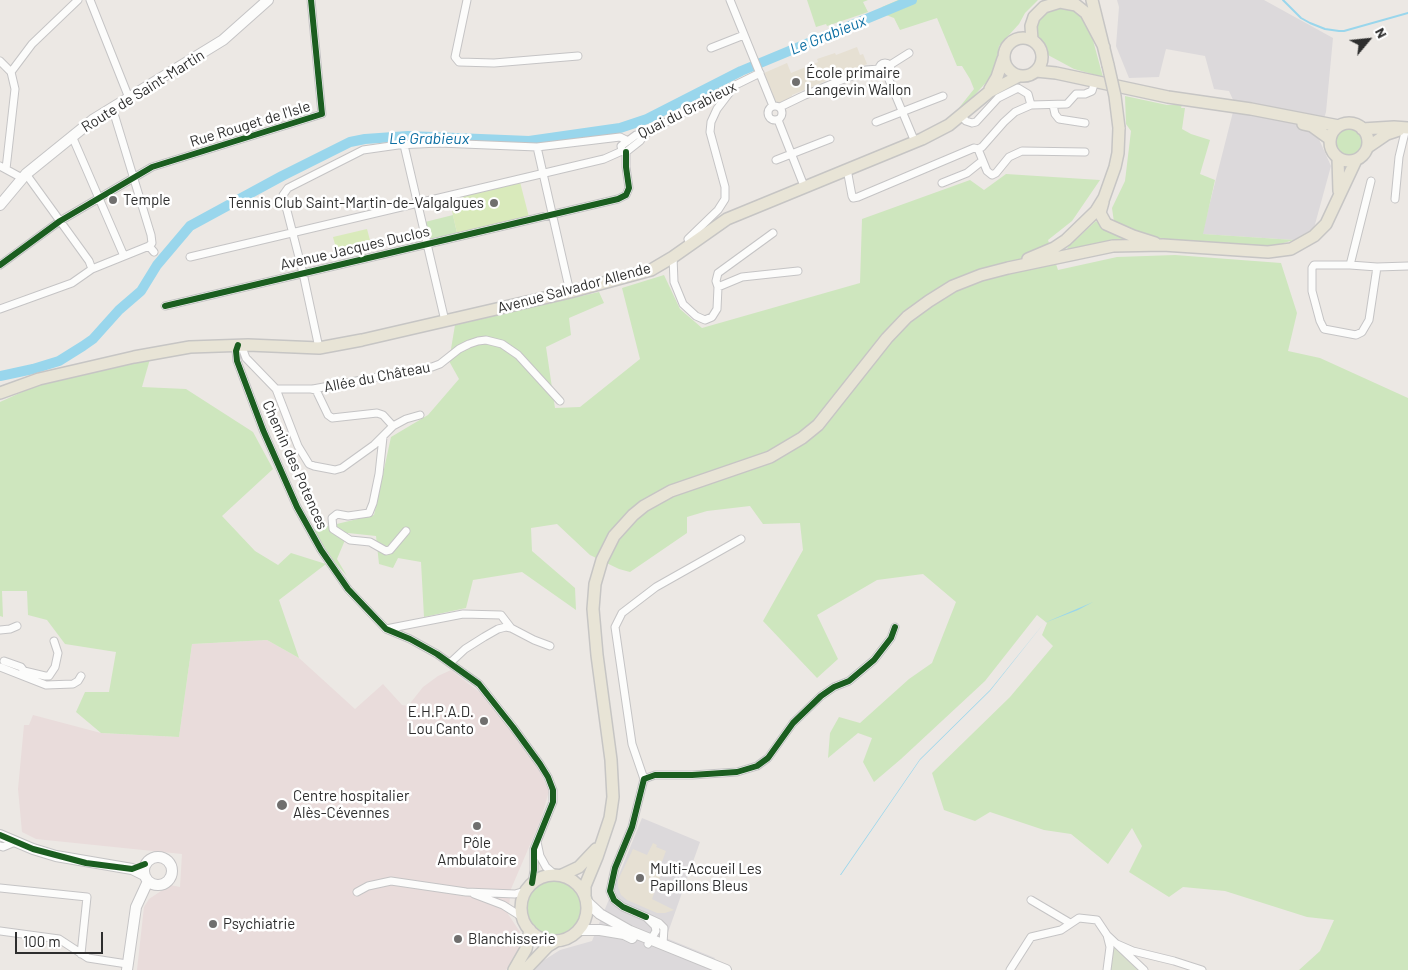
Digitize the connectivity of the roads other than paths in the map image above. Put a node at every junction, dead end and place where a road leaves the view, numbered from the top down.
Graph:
1 (78, 0) edge
2 (90, 0) edge
3 (268, 0) edge
4 (311, 0) edge
5 (467, 0) edge
6 (730, 0) edge
7 (1046, 0) edge
8 (1092, 0) edge
9 (257, 4) edge
10 (744, 35) junction
11 (1015, 39) junction
12 (1032, 40) junction
13 (1104, 47) junction
14 (711, 48) dead end
15 (909, 53) dead end
16 (1042, 55) junction
17 (578, 56) dead end
18 (1003, 59) junction
19 (0, 61) edge
20 (887, 62) junction
21 (879, 69) junction
22 (1036, 71) junction
23 (11, 72) junction
24 (759, 72) junction
25 (886, 74) junction
26 (1018, 76) junction
27 (1083, 78) junction
28 (1095, 81) junction
29 (730, 88) junction
30 (989, 92) junction
31 (943, 96) dead end
32 (129, 98) junction
33 (1031, 105) junction
34 (1053, 105) junction
35 (1218, 105) junction
36 (112, 107) junction
37 (777, 107) junction
38 (902, 112) junction
39 (961, 116) junction
40 (778, 120) junction
41 (876, 122) dead end
42 (1085, 123) dead end
43 (1339, 126) junction
44 (1405, 128) edge
45 (1362, 129) junction
46 (645, 134) junction
47 (72, 136) junction
48 (610, 139) junction
49 (830, 139) dead end
50 (1330, 140) junction
51 (628, 141) junction
52 (915, 142) junction
53 (404, 145) junction
54 (537, 147) junction
55 (1368, 147) junction
56 (978, 149) junction
57 (621, 151) junction
58 (1086, 152) dead end
59 (792, 154) junction
60 (1338, 158) junction
61 (776, 160) dead end
62 (1356, 160) junction
63 (982, 161) junction
64 (3, 167) edge
65 (847, 169) junction
66 (543, 174) junction
67 (24, 176) junction
68 (134, 177) junction
69 (1371, 181) dead end
70 (942, 183) dead end
71 (804, 186) junction
72 (100, 197) junction
73 (1104, 198) junction
74 (1395, 199) dead end
75 (1338, 200) junction
76 (418, 204) junction
77 (0, 205) edge
78 (552, 215) junction
79 (60, 221) junction
80 (294, 233) junction
81 (773, 234) dead end
82 (427, 244) junction
83 (690, 244) junction
84 (1164, 245) junction
85 (124, 256) junction
86 (673, 257) junction
87 (190, 258) dead end
88 (0, 265) edge
89 (1350, 265) junction
90 (1408, 266) edge
91 (1378, 267) junction
92 (1008, 268) junction
93 (92, 270) junction
94 (798, 271) dead end
95 (303, 273) junction
96 (718, 287) junction
97 (570, 292) junction
98 (165, 306) dead end
99 (0, 310) edge
100 (445, 321) junction
101 (238, 345) junction
102 (319, 348) junction
103 (276, 389) junction
104 (313, 389) junction
105 (0, 393) edge
106 (560, 401) dead end
107 (420, 415) dead end
108 (393, 426) junction
109 (384, 436) junction
110 (406, 531) dead end
111 (741, 539) dead end
112 (17, 626) dead end
113 (895, 627) dead end
114 (511, 628) junction
115 (386, 629) junction
116 (0, 630) edge
117 (54, 641) dead end
118 (550, 646) dead end
119 (1, 661) edge
120 (450, 663) junction
121 (82, 676) dead end
122 (644, 779) junction
123 (0, 834) edge
124 (602, 841) junction
125 (14, 842) junction
126 (537, 842) junction
127 (0, 846) edge
128 (558, 875) junction
129 (529, 887) junction
130 (0, 888) edge
131 (358, 892) dead end
132 (466, 892) junction
133 (586, 899) junction
134 (1032, 900) dead end
135 (646, 916) junction
136 (522, 917) junction
137 (1070, 923) junction
138 (530, 930) junction
139 (579, 930) junction
140 (0, 931) edge
141 (1107, 935) junction
142 (556, 941) junction
143 (649, 942) junction
144 (663, 944) junction
145 (1117, 944) junction
146 (81, 954) junction
147 (127, 967) edge
148 (514, 970) edge
149 (525, 970) edge
150 (713, 970) edge
151 (726, 970) edge
152 (1010, 970) edge
153 (1107, 970) edge
154 (1144, 970) edge
155 (1202, 970) edge

1 - 23 street
2 - 32 street
3 - 9 main road, Route de Saint-Martin
4 - 68 street, Rue Rouget de l'Isle
5 - 17 street
6 - 10 street
7 - 11 main road
8 - 13 main road
9 - 32 main road, Route de Saint-Martin
10 - 14 street
10 - 24 street
11 - 12 main road
11 - 18 main road
12 - 13 main road
12 - 16 main road
13 - 73 main road, bridge
15 - 20 street
16 - 22 main road
16 - 27 main road
18 - 26 main road
18 - 30 main road, Avenue Salvador Allende
19 - 23 street
20 - 21 street
20 - 25 street
21 - 25 street
21 - 37 street
22 - 26 main road
22 - 27 main road
23 - 64 street
24 - 29 street, Quai du Grabieux
24 - 37 street
25 - 38 street
26 - 30 main road, Avenue Salvador Allende
27 - 28 main road
28 - 34 street
28 - 35 main road
29 - 46 street, Quai du Grabieux
29 - 83 street
30 - 39 main road, Avenue Salvador Allende
31 - 38 street
32 - 36 main road, Route de Saint-Martin
33 - 34 street
33 - 39 street
33 - 56 street
34 - 42 street
35 - 43 main road
35 - 50 main road
36 - 47 main road, Route de Saint-Martin
36 - 68 street
37 - 40 street
37 - 40 street
38 - 41 street
38 - 52 street
39 - 52 main road, Avenue Salvador Allende
40 - 59 street
43 - 45 main road
43 - 50 main road
44 - 45 main road
44 - 55 main road
44 - 74 street
45 - 55 main road
46 - 51 street, Quai du Grabieux
46 - 57 street
47 - 67 main road, Route de Saint-Martin
47 - 72 street
48 - 51 street
48 - 54 street
48 - 57 street
49 - 59 street
50 - 60 main road
51 - 57 street, Quai du Grabieux
52 - 65 main road, Avenue Salvador Allende
53 - 54 street
53 - 76 street
53 - 80 street
54 - 66 street
55 - 62 main road
56 - 63 street
56 - 65 street
57 - 66 street
57 - 78 street, Avenue Jacques Duclos
58 - 63 street
59 - 61 street
59 - 71 street
60 - 62 main road
60 - 75 main road
62 - 75 main road
63 - 70 street
64 - 67 street
65 - 71 main road, Avenue Salvador Allende
66 - 76 street
66 - 78 street
67 - 77 main road, Route de Saint-Martin
67 - 79 street
68 - 72 street
68 - 85 street
69 - 89 street
71 - 83 main road, Avenue Salvador Allende
72 - 79 street
72 - 85 street
73 - 84 main road
73 - 92 main road
75 - 84 main road
76 - 80 street
76 - 82 street
78 - 82 street, Avenue Jacques Duclos
78 - 97 street
79 - 88 street
79 - 93 street
80 - 87 street
80 - 95 street
81 - 96 street
82 - 95 street, Avenue Jacques Duclos
82 - 100 street
83 - 86 main road, Avenue Salvador Allende
84 - 92 main road
85 - 93 street
86 - 96 street
86 - 97 main road, Avenue Salvador Allende
89 - 91 street
89 - 91 street
90 - 91 street
92 - 124 main road
93 - 99 street
94 - 96 street
95 - 98 street, Avenue Jacques Duclos
95 - 102 street
97 - 100 main road, Avenue Salvador Allende
100 - 102 main road, Avenue Salvador Allende
101 - 102 main road, Avenue Salvador Allende
101 - 103 street
101 - 105 main road, Avenue Salvador Allende
101 - 115 street, Chemin des Potences
103 - 104 street
103 - 109 street
104 - 106 street, Allée du Château
104 - 108 street
107 - 108 street
108 - 109 street
109 - 110 street
111 - 122 street
112 - 116 street
113 - 122 street
114 - 115 street
114 - 118 street
114 - 120 street
115 - 120 street, Chemin des Potences
117 - 119 street
119 - 121 street
120 - 126 street, Chemin des Potences
122 - 135 street
123 - 125 main road
124 - 128 main road
124 - 133 main road
125 - 127 street
125 - 147 main road
126 - 128 street
126 - 129 street, Chemin des Potences
128 - 129 main road
128 - 133 main road
129 - 132 street
129 - 136 main road
130 - 146 street
131 - 132 street
132 - 136 street
133 - 139 main road
133 - 143 main road
134 - 137 street
135 - 143 street
135 - 144 street
136 - 138 main road
137 - 141 street
137 - 152 street
138 - 142 main road
138 - 148 main road
139 - 142 main road
139 - 143 main road
140 - 146 street
141 - 145 street
141 - 153 street
142 - 149 main road
143 - 144 main road
143 - 150 main road
144 - 151 main road
145 - 154 street
145 - 155 street
146 - 147 street

